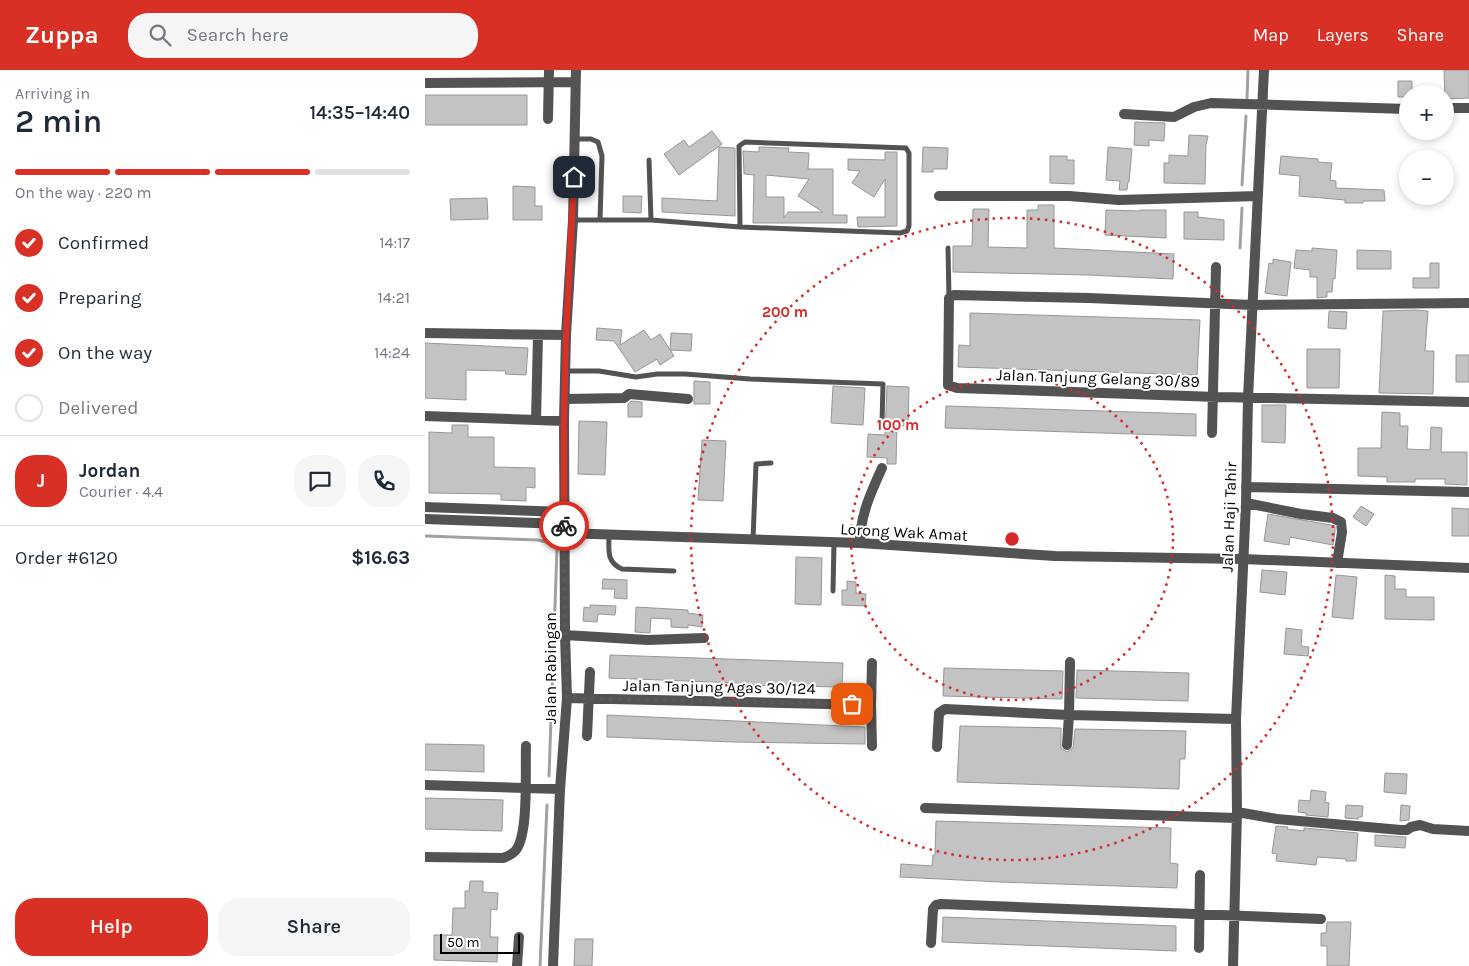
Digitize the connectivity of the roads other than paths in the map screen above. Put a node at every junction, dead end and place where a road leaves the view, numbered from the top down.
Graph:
1 (549, 70) edge
2 (576, 70) edge
3 (1264, 70) edge
4 (548, 82) junction
5 (575, 82) junction
6 (425, 83) edge
7 (1262, 106) junction
8 (1454, 108) edge
9 (1469, 108) edge
10 (1399, 109) edge
11 (1124, 114) dead end
12 (548, 119) dead end
13 (575, 139) junction
14 (649, 160) dead end
15 (939, 196) dead end
16 (1258, 196) junction
17 (573, 220) junction
18 (600, 220) junction
19 (651, 220) junction
20 (740, 227) junction
21 (948, 248) dead end
22 (1216, 267) dead end
23 (949, 298) junction
24 (1215, 303) junction
25 (1469, 303) edge
26 (1252, 304) junction
27 (425, 333) edge
28 (538, 335) junction
29 (566, 335) junction
30 (565, 371) junction
31 (1213, 397) junction
32 (1248, 398) junction
33 (688, 399) dead end
34 (565, 400) junction
35 (1469, 402) edge
36 (425, 416) edge
37 (537, 420) junction
38 (564, 421) junction
39 (882, 423) dead end
40 (1212, 433) dead end
41 (771, 463) dead end
42 (882, 468) dead end
43 (1246, 487) junction
44 (1469, 492) edge
45 (1246, 503) junction
46 (425, 507) edge
47 (564, 512) junction
48 (425, 519) edge
49 (564, 528) junction
50 (609, 534) junction
51 (753, 539) junction
52 (834, 543) junction
53 (860, 543) junction
54 (1243, 559) junction
55 (1337, 563) junction
56 (1469, 568) edge
57 (675, 571) dead end
58 (833, 591) dead end
59 (565, 635) junction
60 (704, 638) dead end
61 (1070, 662) dead end
62 (872, 663) dead end
63 (590, 672) dead end
64 (567, 698) junction
65 (589, 699) junction
66 (871, 705) junction
67 (1069, 715) junction
68 (1236, 719) junction
69 (587, 736) dead end
70 (1067, 745) dead end
71 (526, 746) dead end
72 (872, 746) dead end
73 (937, 747) dead end
74 (425, 785) edge
75 (525, 789) junction
76 (560, 789) junction
77 (925, 808) dead end
78 (1237, 815) junction
79 (1469, 832) edge
80 (425, 857) edge
81 (1200, 875) dead end
82 (1199, 915) junction
83 (1234, 916) junction
84 (1321, 919) dead end
85 (519, 937) dead end
86 (931, 943) dead end
87 (1199, 948) dead end
88 (517, 966) edge
89 (553, 966) edge
90 (1233, 966) edge

1 - 4 street
2 - 5 street, Jalan Rabingan
3 - 7 street, Jalan Haji Tahir
4 - 5 street
4 - 6 street
4 - 12 street
5 - 13 street, Jalan Rabingan
7 - 10 street
7 - 11 street
7 - 16 street, Jalan Haji Tahir
8 - 9 street
13 - 17 street, Jalan Rabingan
13 - 18 lane
14 - 19 lane
15 - 16 street
16 - 26 street, Jalan Haji Tahir
17 - 18 lane
17 - 29 street, Jalan Rabingan
18 - 19 lane
19 - 20 lane
20 - 20 lane
21 - 23 lane
22 - 24 street
23 - 24 street
23 - 31 street, Jalan Tanjung Gelang 30/89
24 - 26 street
24 - 31 street
25 - 26 street
26 - 32 street, Jalan Haji Tahir
27 - 28 street
28 - 29 street
28 - 37 street
29 - 30 street, Jalan Rabingan
30 - 34 street, Jalan Rabingan
30 - 39 lane
31 - 32 street, Jalan Tanjung Gelang 30/89
31 - 40 street
32 - 35 street, Jalan Tanjung Gelang 30/89
32 - 43 street, Jalan Haji Tahir
33 - 34 street
34 - 38 street, Jalan Rabingan
36 - 37 street
37 - 38 street
38 - 47 street, Jalan Rabingan
41 - 51 lane
42 - 53 street
43 - 44 street
43 - 45 street, Jalan Haji Tahir
45 - 54 street, Jalan Haji Tahir
45 - 55 street
46 - 47 street
47 - 49 street, Jalan Rabingan
48 - 49 street, Lorong Wak Amat
49 - 50 street, Lorong Wak Amat
49 - 59 street, Jalan Rabingan
50 - 51 street, Lorong Wak Amat
50 - 57 lane
51 - 52 street, Lorong Wak Amat
52 - 53 street, Lorong Wak Amat
52 - 58 lane
53 - 54 street, Lorong Wak Amat
54 - 55 street, Lorong Wak Amat
54 - 68 street, Jalan Haji Tahir
55 - 56 street, Lorong Wak Amat
59 - 60 street
59 - 64 street, Jalan Rabingan
61 - 67 street
62 - 66 street
63 - 65 street
64 - 65 street, Jalan Tanjung Agas 30/124
64 - 76 street, Jalan Rabingan
65 - 66 street, Jalan Tanjung Agas 30/124
65 - 69 street
66 - 72 street
67 - 68 street
67 - 70 street
67 - 73 street
68 - 78 street, Jalan Haji Tahir
71 - 75 street
74 - 75 street
75 - 76 street
75 - 80 street
76 - 89 street, Jalan Rabingan
77 - 78 street
78 - 79 street
78 - 83 street, Jalan Haji Tahir
81 - 82 street
82 - 83 street
82 - 86 street
82 - 87 street
83 - 84 street
83 - 90 street, Jalan Haji Tahir
85 - 88 street

